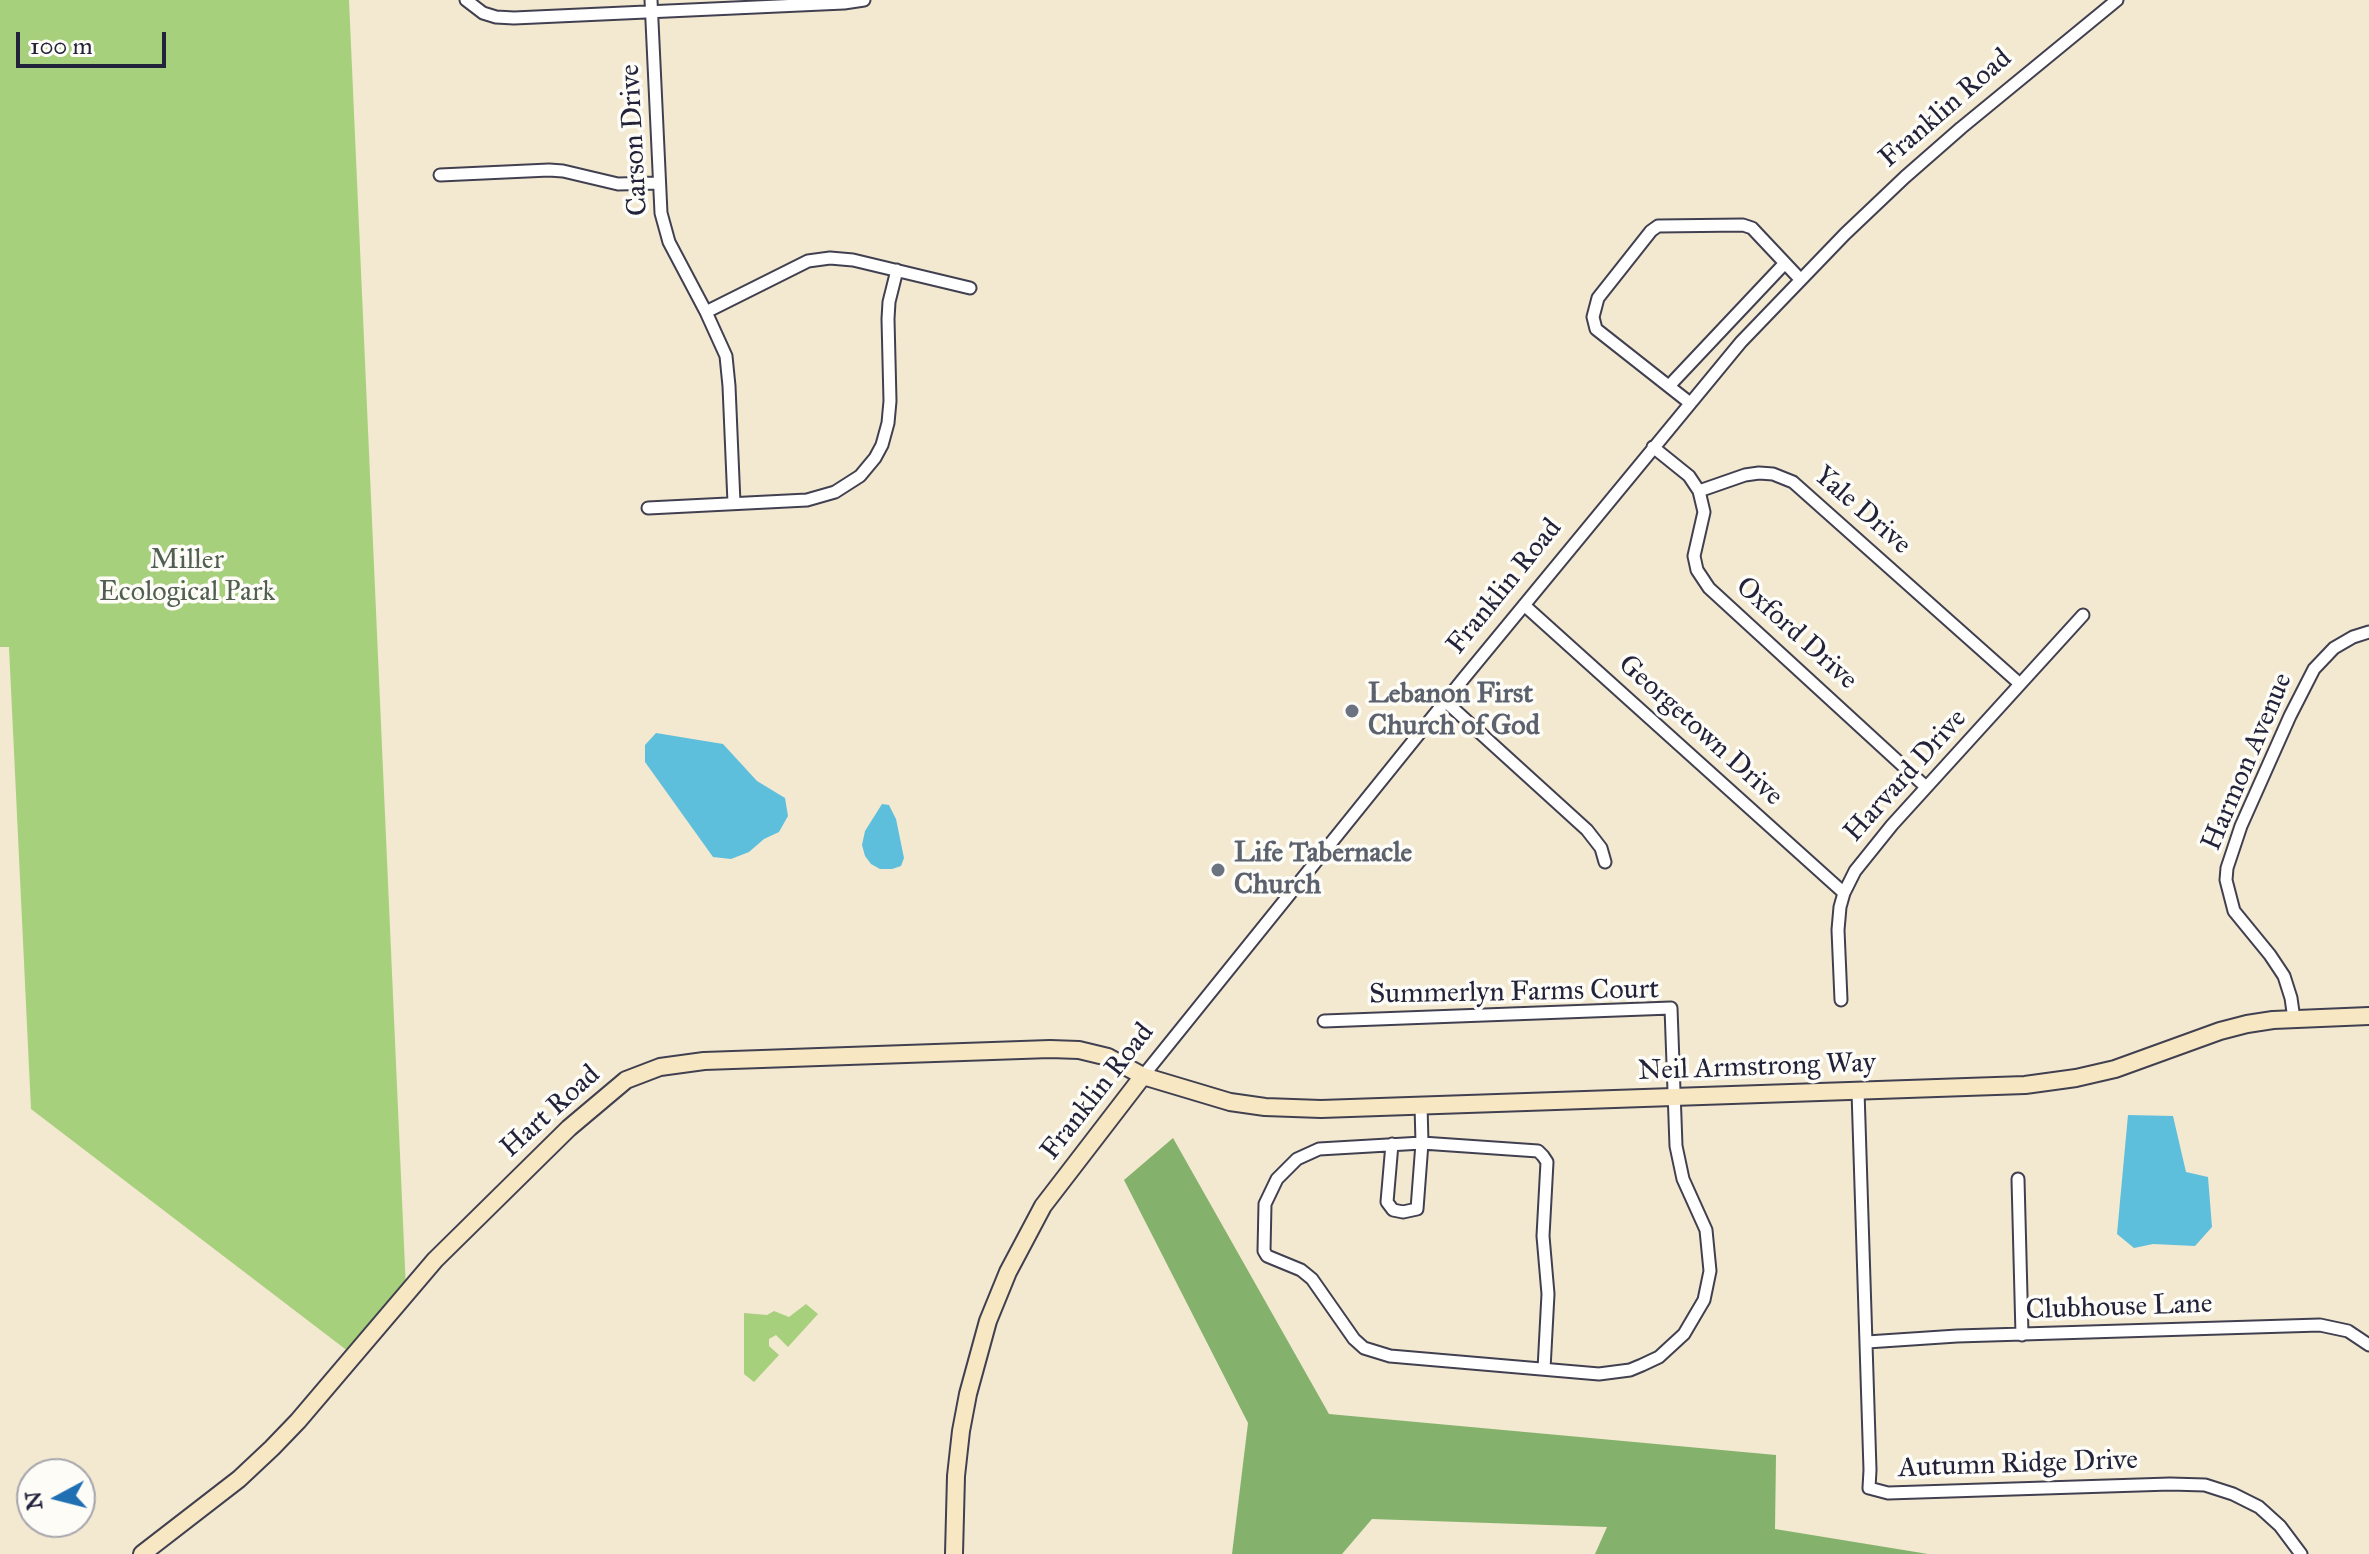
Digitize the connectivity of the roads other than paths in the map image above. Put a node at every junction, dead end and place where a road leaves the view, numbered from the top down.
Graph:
1 (466, 0) edge
2 (864, 0) edge
3 (2117, 0) edge
4 (652, 6) edge
5 (440, 175) dead end
6 (659, 183) junction
7 (1785, 263) junction
8 (897, 270) junction
9 (1800, 279) junction
10 (970, 288) dead end
11 (706, 312) junction
12 (1669, 386) junction
13 (1690, 403) junction
14 (1653, 447) junction
15 (1699, 491) junction
16 (734, 503) junction
17 (648, 508) dead end
18 (1524, 605) junction
19 (2083, 615) dead end
20 (2369, 632) edge
21 (2020, 684) junction
22 (1445, 701) junction
23 (1926, 787) junction
24 (1605, 862) dead end
25 (1844, 893) junction
26 (1841, 1000) dead end
27 (2369, 1016) edge
28 (2294, 1019) junction
29 (1324, 1021) dead end
30 (1143, 1076) junction
31 (1858, 1091) junction
32 (1673, 1097) junction
33 (1421, 1105) junction
34 (1422, 1143) junction
35 (1392, 1144) junction
36 (2018, 1179) dead end
37 (2022, 1335) junction
38 (1867, 1342) junction
39 (2369, 1345) edge
40 (1544, 1369) junction
41 (142, 1554) edge
42 (954, 1554) edge
43 (2301, 1554) edge

1 - 4 street
2 - 4 street
3 - 9 street, Franklin Road
4 - 6 street, Carson Drive
5 - 6 street
6 - 11 street, Carson Drive
7 - 9 street
7 - 12 street
7 - 12 street
8 - 10 street
8 - 11 street
8 - 16 street
9 - 13 street, Franklin Road
11 - 16 street, Carson Drive
12 - 13 street
13 - 14 street, Franklin Road
14 - 15 street
14 - 18 street, Franklin Road
15 - 21 street, Yale Drive
15 - 23 street, Oxford Drive
16 - 17 street
18 - 22 street, Franklin Road
18 - 25 street, Georgetown Drive
19 - 21 street, Harvard Drive
20 - 28 street, Harmon Avenue
21 - 23 street, Harvard Drive
22 - 24 street
22 - 30 street, Franklin Road
23 - 25 street, Harvard Drive
25 - 26 street, Harvard Drive
27 - 28 main road, Neil Armstrong Way
28 - 31 main road, Neil Armstrong Way
29 - 32 street, Summerlyn Farms Court
30 - 33 main road, Neil Armstrong Way
30 - 41 main road, Hart Road
30 - 42 main road, Franklin Road
31 - 32 main road, Neil Armstrong Way
31 - 38 street, Autumn Ridge Drive
32 - 33 main road, Neil Armstrong Way
32 - 40 street
33 - 34 street
34 - 35 street
34 - 35 street
34 - 40 street
35 - 40 street
36 - 37 street
37 - 38 street, Clubhouse Lane
37 - 39 street, Clubhouse Lane
38 - 43 street, Autumn Ridge Drive

